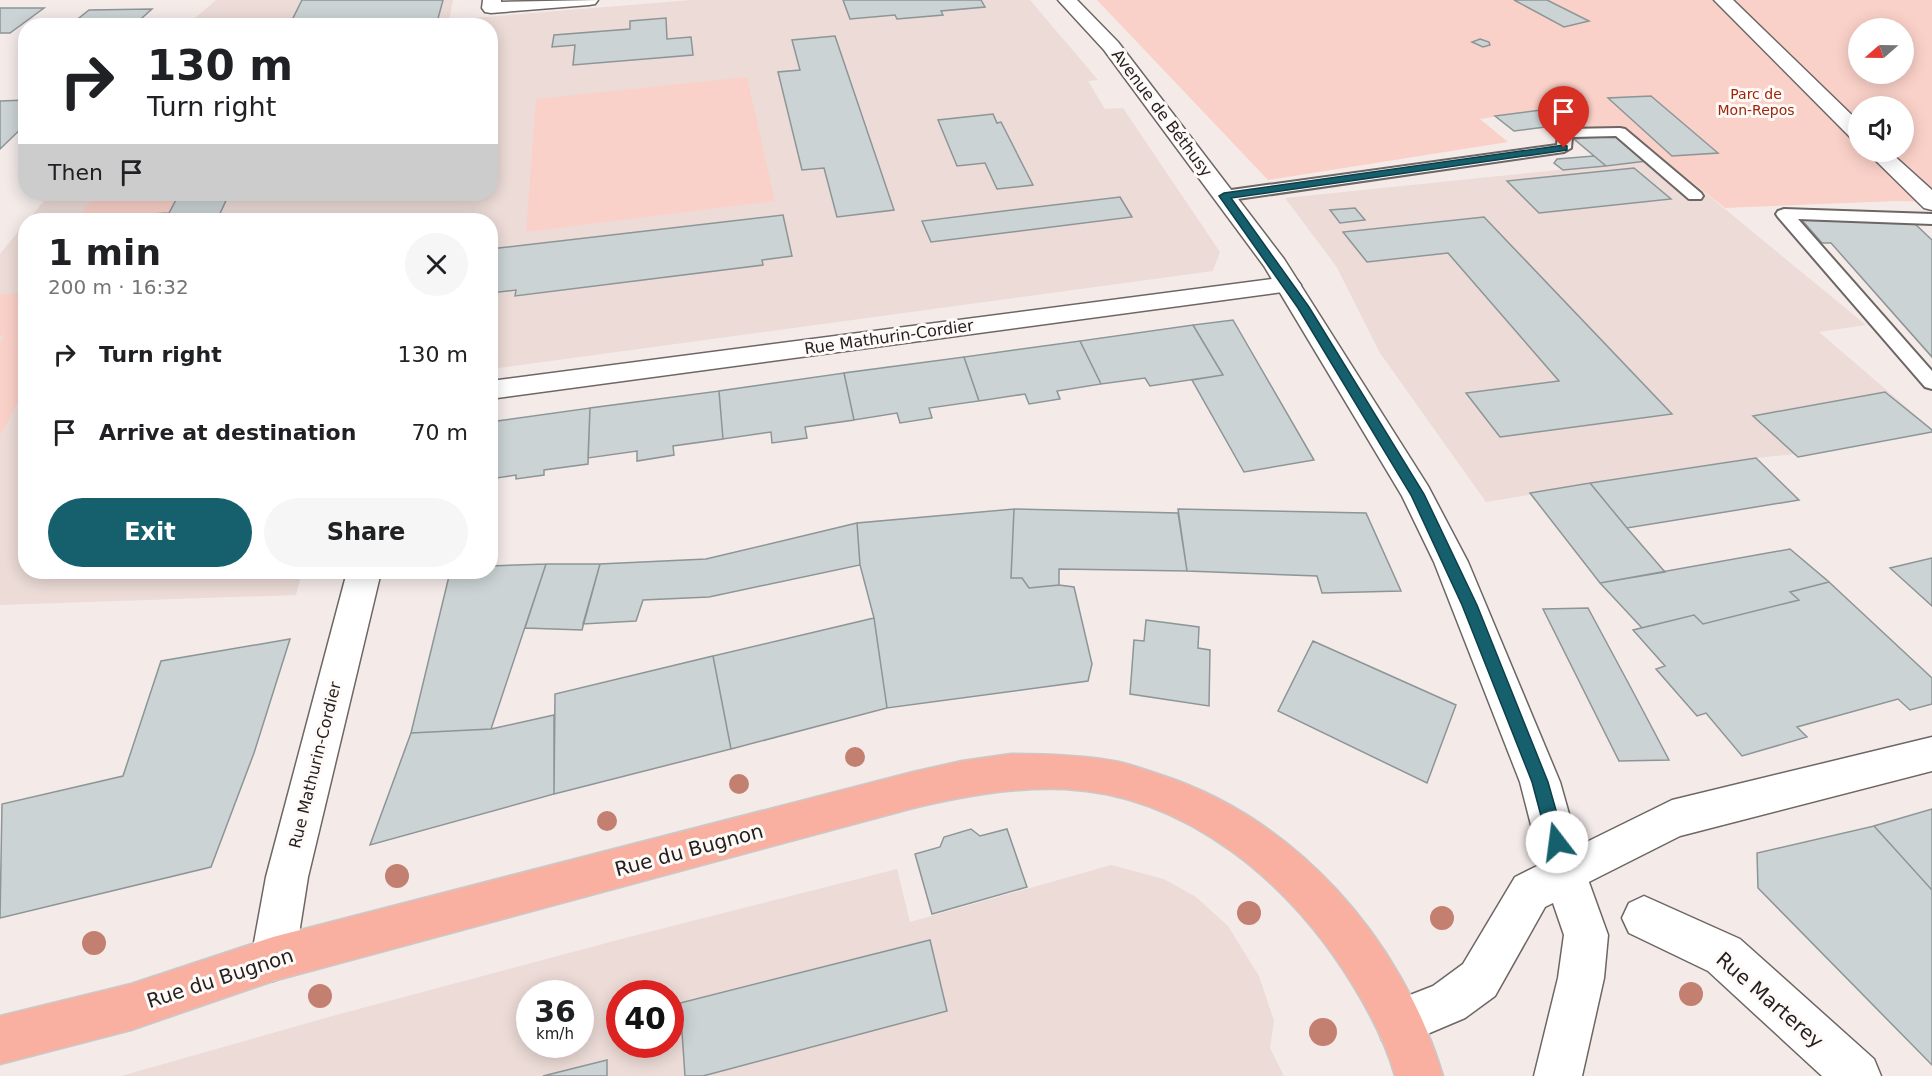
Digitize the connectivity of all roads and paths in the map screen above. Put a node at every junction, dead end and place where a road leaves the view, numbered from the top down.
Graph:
1 (492, 0) edge
2 (590, 0) edge
3 (1067, 0) edge
4 (1723, 0) edge
5 (1848, 122) edge
6 (1889, 162) edge
7 (1438, 166) junction
8 (1455, 181) dead end
9 (1224, 196) junction
10 (1695, 196) dead end
11 (1932, 203) edge
12 (1932, 219) edge
13 (1288, 285) junction
14 (1932, 383) edge
15 (498, 389) edge
16 (362, 579) edge
17 (1932, 754) edge
18 (1565, 874) junction
19 (1644, 918) dead end
20 (273, 959) junction
21 (1399, 1023) junction
22 (0, 1041) edge
23 (1419, 1076) edge
24 (1558, 1076) edge
25 (1857, 1076) edge

1 - 2 street
3 - 9 street, Avenue de Béthusy
4 - 5 street
6 - 11 street
7 - 8 lane
7 - 9 lane
7 - 10 lane
9 - 13 street, Avenue de Béthusy
12 - 14 lane
13 - 15 street, Rue Mathurin-Cordier
13 - 18 street, Avenue de Béthusy
16 - 20 street, Rue Mathurin-Cordier
17 - 18 street
18 - 21 street
18 - 24 street, Avenue de Béthusy
19 - 25 street, Rue Marterey
20 - 21 main road, Rue du Bugnon
20 - 22 main road, Rue du Bugnon
21 - 23 main road, Rue du Bugnon

